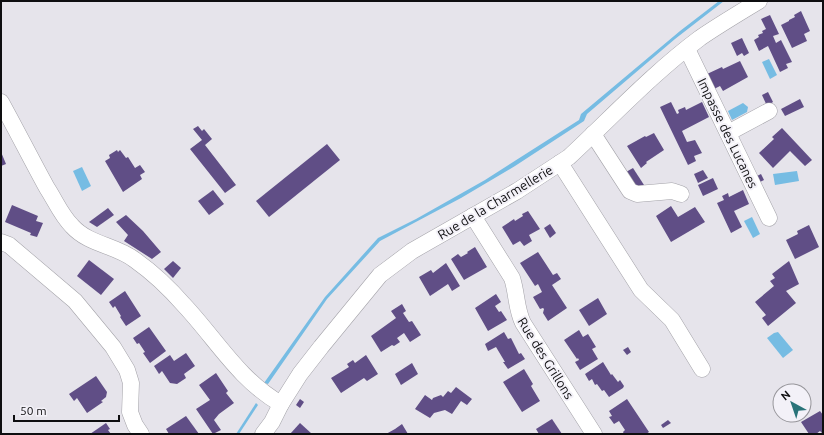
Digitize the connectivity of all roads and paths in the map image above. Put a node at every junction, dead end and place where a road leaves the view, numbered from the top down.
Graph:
1 (759, 1) edge
2 (687, 49) junction
3 (1, 102) edge
4 (769, 111) dead end
5 (728, 133) junction
6 (593, 134) junction
7 (560, 163) junction
8 (681, 194) dead end
9 (473, 216) junction
10 (769, 218) dead end
11 (1, 242) edge
12 (702, 369) dead end
13 (281, 404) junction
14 (141, 434) edge
15 (263, 434) edge
16 (594, 434) edge

1 - 2 street, Rue de la Charmellerie
2 - 5 street, Impasse des Lucanes
2 - 6 street, Rue de la Charmellerie
3 - 13 street
4 - 5 street
5 - 10 street, Impasse des Lucanes
6 - 7 street, Rue de la Charmellerie
6 - 8 street
7 - 9 street, Rue de la Charmellerie
7 - 12 street
9 - 13 street, Rue de la Charmellerie
9 - 16 street, Rue des Grillons
11 - 14 street
13 - 15 street, Rue de la Charmellerie

